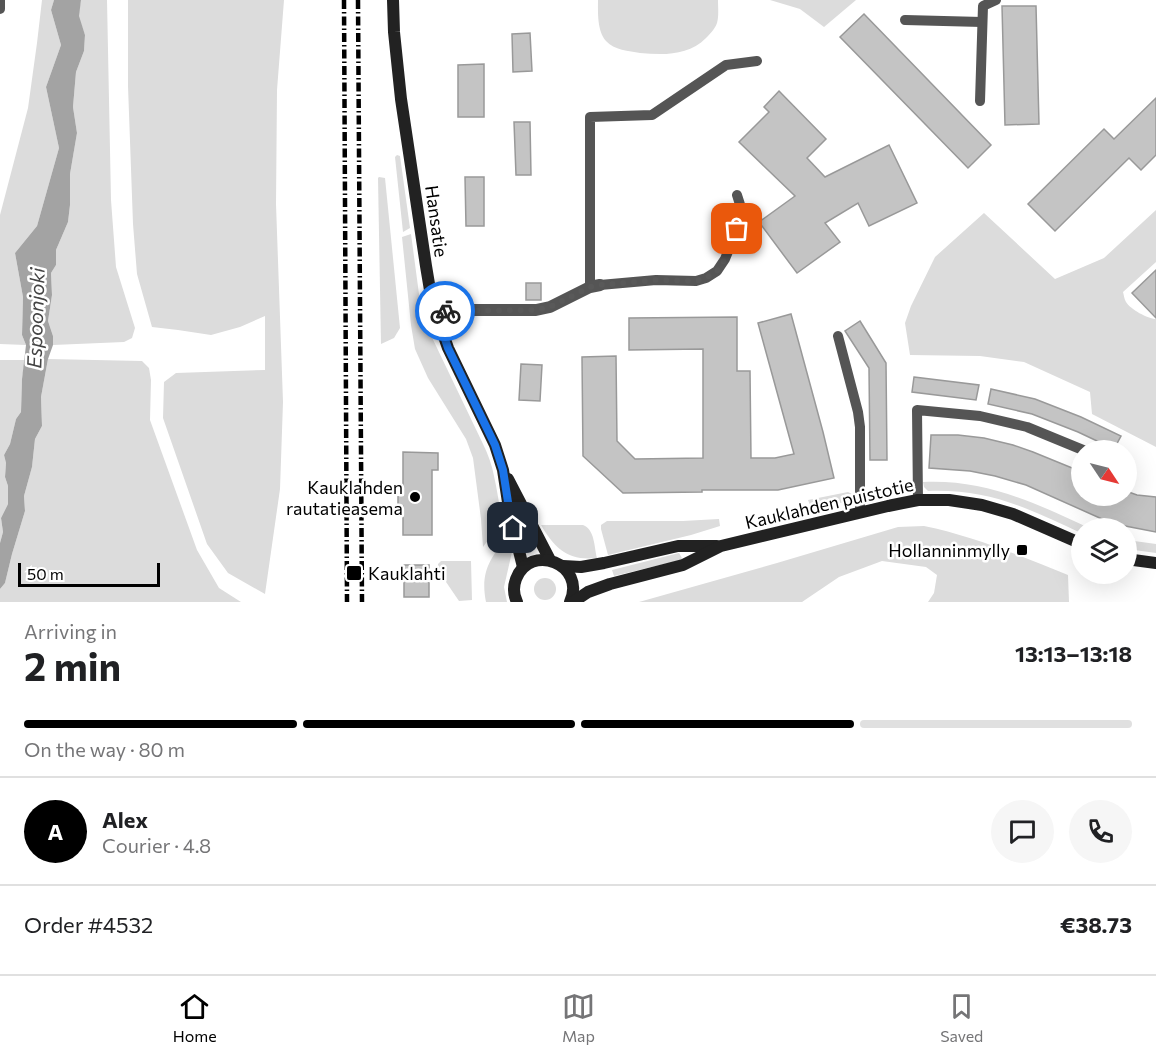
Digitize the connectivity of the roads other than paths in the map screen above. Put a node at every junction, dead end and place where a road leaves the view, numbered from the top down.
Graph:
1 (0, 0) edge
2 (393, 0) edge
3 (996, 0) edge
4 (0, 9) edge
5 (905, 20) dead end
6 (982, 22) junction
7 (757, 61) dead end
8 (980, 101) dead end
9 (737, 195) dead end
10 (595, 286) junction
11 (436, 313) junction
12 (838, 336) dead end
13 (1071, 445) edge
14 (503, 470) junction
15 (918, 500) junction
16 (860, 513) junction
17 (1071, 539) edge
18 (722, 546) junction
19 (550, 560) junction
20 (1137, 560) edge
21 (1156, 563) edge
22 (563, 566) junction
23 (524, 567) junction
24 (517, 602) edge
25 (572, 602) edge

1 - 4 lane
2 - 11 main road, Hansatie
3 - 6 lane
5 - 6 lane
6 - 8 lane
7 - 10 lane
9 - 10 lane
10 - 11 street
11 - 14 main road, Hansatie
12 - 16 lane
13 - 15 lane
14 - 19 main road, Hansatie
14 - 23 main road, Hansatie
15 - 16 main road, Kauklahden puistotie
15 - 17 main road, Kauklahden puistotie
16 - 18 main road, Kauklahden puistotie
18 - 22 main road, Kauklahden puistotie
18 - 25 main road, Kauklahden puistotie
19 - 22 main road
19 - 23 main road
20 - 21 main road
22 - 25 main road
23 - 24 main road

